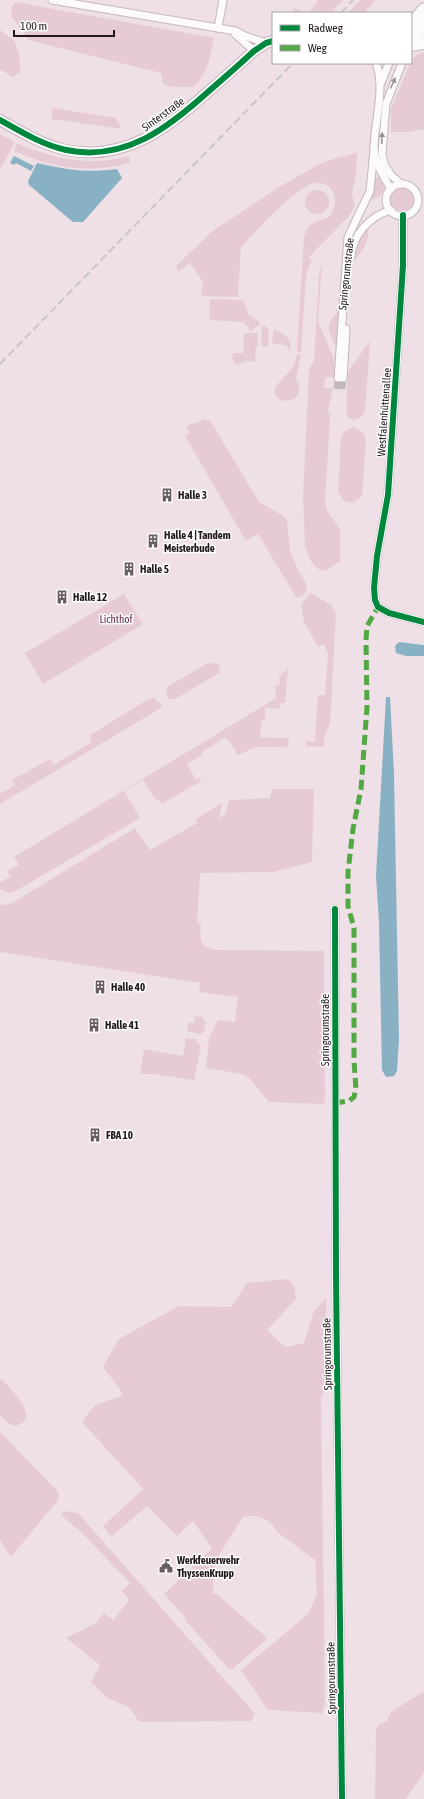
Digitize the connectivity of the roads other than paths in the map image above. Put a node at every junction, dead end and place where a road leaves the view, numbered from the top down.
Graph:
1 (52, 0) edge
2 (224, 0) edge
3 (424, 10) edge
4 (412, 25) edge
5 (424, 27) edge
6 (218, 28) junction
7 (227, 30) junction
8 (270, 42) edge
9 (412, 44) edge
10 (424, 44) edge
11 (412, 45) edge
12 (254, 50) junction
13 (376, 64) edge
14 (389, 64) edge
15 (402, 64) edge
16 (380, 89) junction
17 (0, 120) edge
18 (374, 150) junction
19 (401, 184) junction
20 (390, 189) junction
21 (391, 210) junction
22 (403, 215) junction
23 (424, 622) edge
24 (335, 909) dead end
25 (342, 1799) edge

1 - 6 street
2 - 6 street
3 - 4 highway
5 - 9 highway
6 - 7 street
7 - 8 street
7 - 12 street
8 - 12 street, Sinterstraße
10 - 11 street
12 - 17 street, Sinterstraße
13 - 16 street
14 - 16 street
19 -> 15 street
16 - 18 street
18 - 20 street
18 - 21 street, Springorumstraße
19 - 20 street
19 - 22 street
20 - 21 street
21 - 22 street
22 - 23 street, Westfalenhüttenallee
24 - 25 street, Springorumstraße

